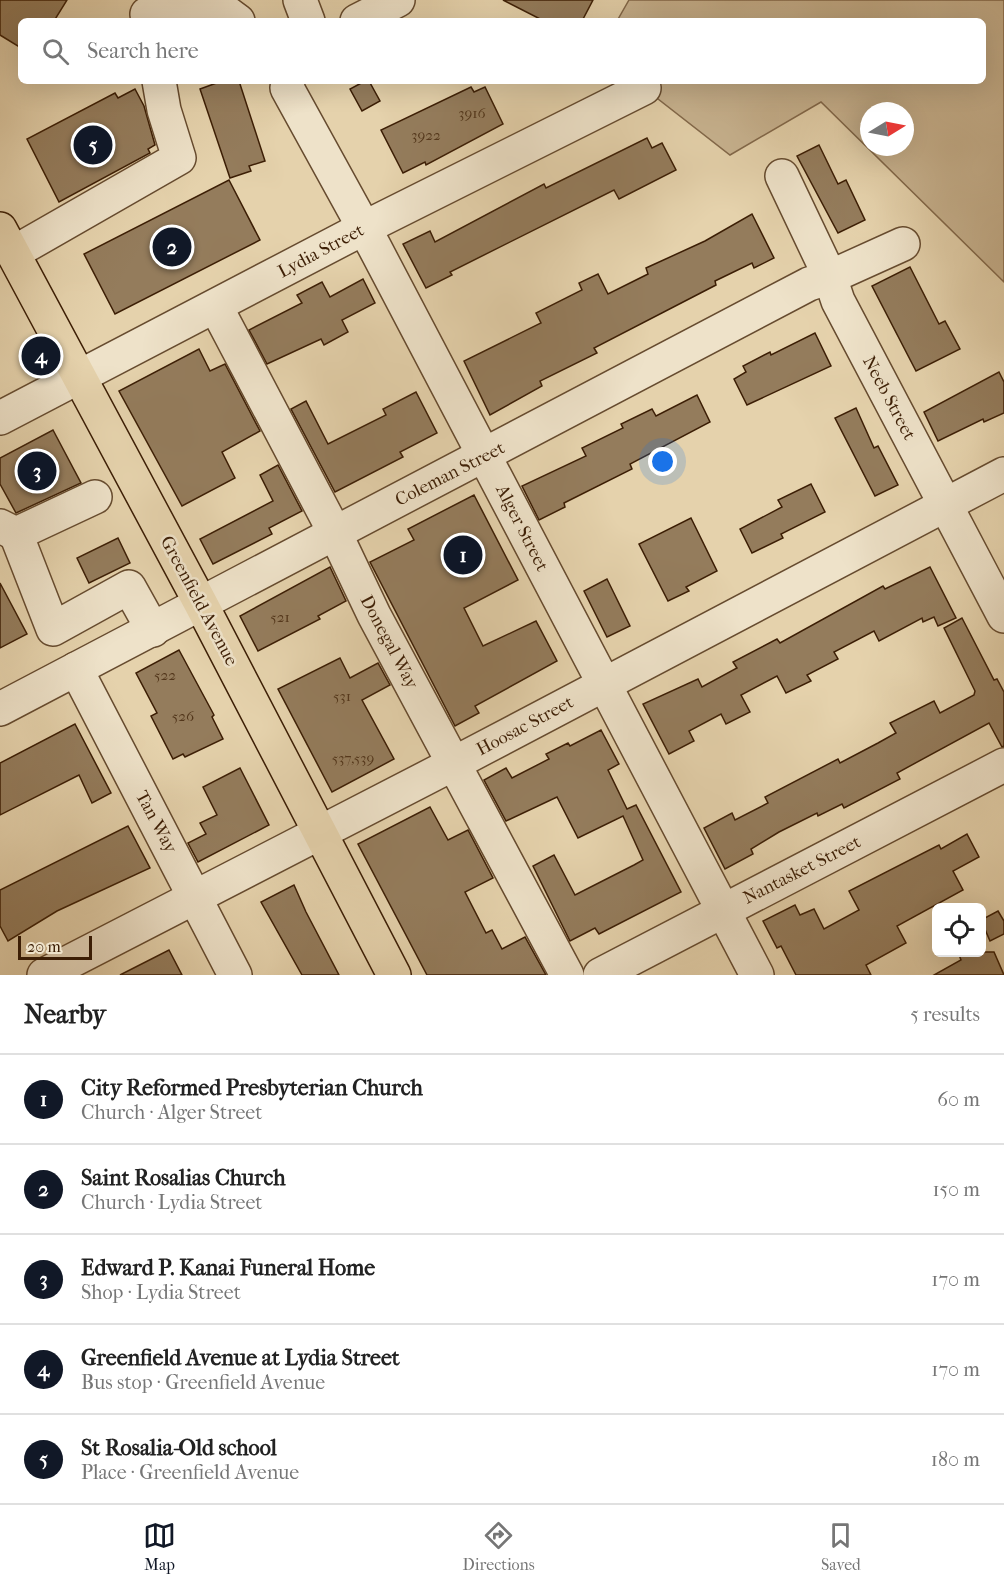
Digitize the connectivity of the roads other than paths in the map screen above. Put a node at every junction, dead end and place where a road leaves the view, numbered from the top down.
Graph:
1 (398, 0) edge
2 (148, 18) edge
3 (234, 18) edge
4 (363, 18) edge
5 (160, 84) edge
6 (288, 84) edge
7 (644, 88) dead end
8 (782, 176) dead end
9 (364, 228) junction
10 (7, 241) edge
11 (903, 244) dead end
12 (830, 277) junction
13 (216, 307) junction
14 (80, 377) junction
15 (0, 418) edge
16 (485, 456) junction
17 (1004, 474) edge
18 (95, 497) dead end
19 (947, 505) junction
20 (8, 530) edge
21 (335, 533) junction
22 (201, 604) junction
23 (1004, 616) edge
24 (153, 630) junction
25 (76, 669) junction
26 (603, 684) junction
27 (0, 709) edge
28 (455, 763) junction
29 (1004, 765) edge
30 (320, 833) junction
31 (196, 897) junction
32 (723, 910) junction
33 (81, 966) edge
34 (44, 975) edge
35 (235, 975) edge
36 (394, 975) edge
37 (567, 975) edge
38 (600, 975) edge
39 (757, 975) edge

1 - 4 street
2 - 3 street
5 - 10 street
6 - 9 street, Alger Street
7 - 9 street, Lydia Street
8 - 12 street, Neeb Street
9 - 13 street, Lydia Street
9 - 16 street, Alger Street
10 - 14 main road, Greenfield Avenue
11 - 12 street, Coleman Street
12 - 16 street, Coleman Street
12 - 19 street, Neeb Street
13 - 14 street, Lydia Street
13 - 21 street, Donegal Way
14 - 15 street, Lydia Street
14 - 22 main road, Greenfield Avenue
16 - 21 street, Coleman Street
16 - 26 street, Alger Street
17 - 19 street, Hoosac Street
18 - 20 street
19 - 23 street, Neeb Street
19 - 26 street, Hoosac Street
20 - 24 street
21 - 22 street, Coleman Street
21 - 28 street, Donegal Way
22 - 24 street, Coleman Street
22 - 30 main road, Greenfield Avenue
24 - 25 street, Coleman Street
25 - 27 street, Coleman Street
25 - 31 street, Tan Way
26 - 28 street, Hoosac Street
26 - 32 street, Alger Street
28 - 30 street, Hoosac Street
28 - 37 street, Donegal Way
29 - 32 street, Nantasket Street
30 - 31 street, Hoosac Street
30 - 36 main road, Greenfield Avenue
31 - 33 street, Hoosac Street
31 - 35 street, Tan Way
32 - 38 street, Nantasket Street
32 - 39 street, Alger Street
33 - 34 street, Hoosac Street

